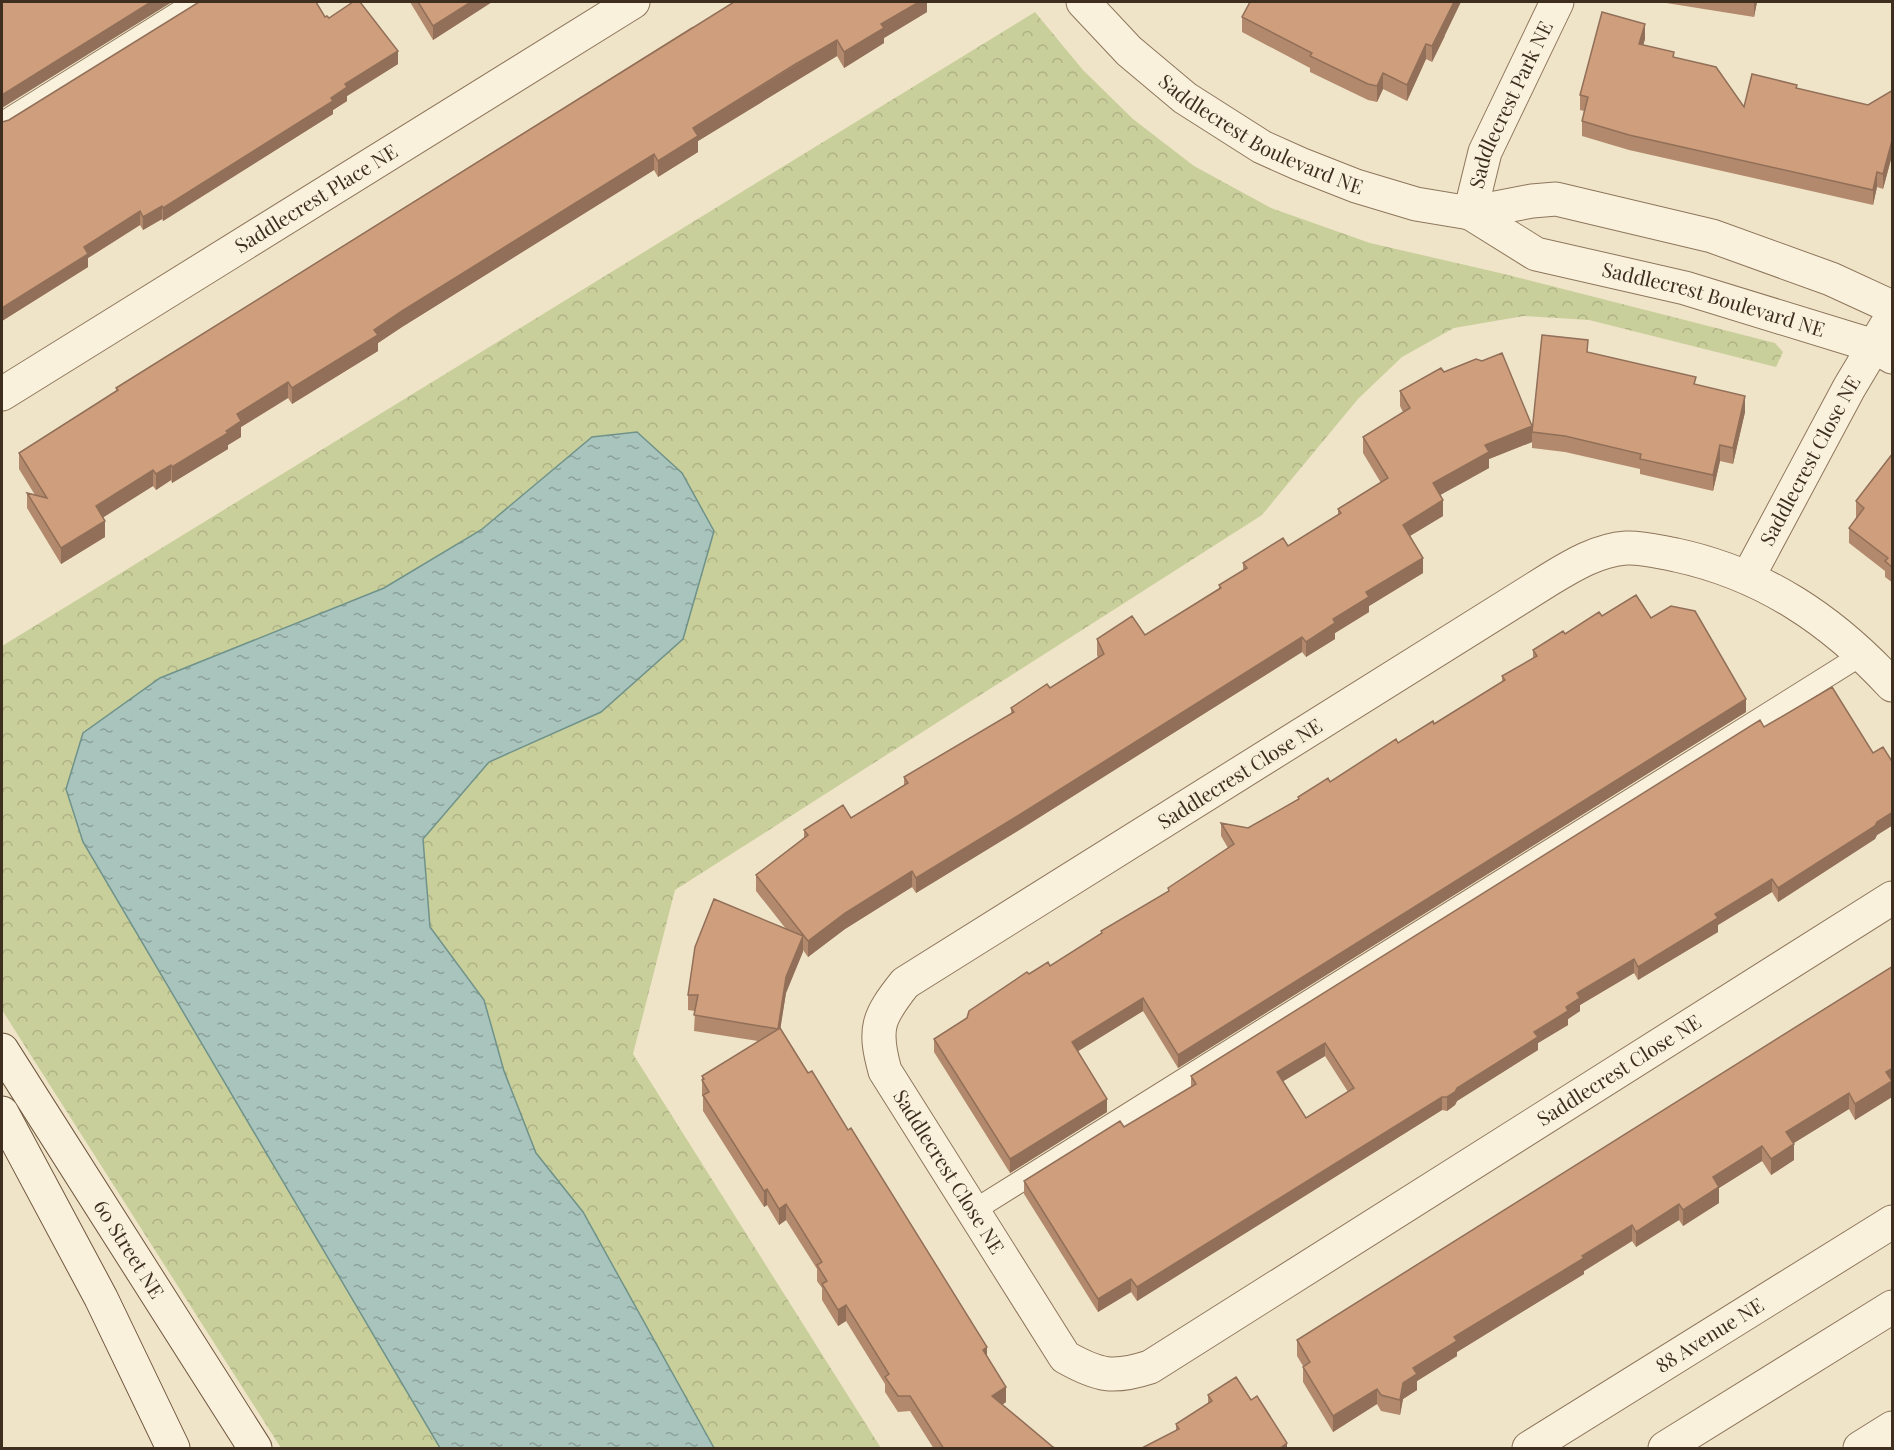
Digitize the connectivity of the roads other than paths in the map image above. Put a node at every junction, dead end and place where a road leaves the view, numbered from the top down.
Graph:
1 (195, 2) edge
2 (633, 2) edge
3 (1083, 2) edge
4 (1557, 2) edge
5 (2, 123) edge
6 (1470, 213) junction
7 (1893, 307) edge
8 (1893, 316) edge
9 (1883, 351) edge
10 (2, 394) edge
11 (1748, 577) junction
12 (1863, 654) junction
13 (1893, 685) edge
14 (1893, 898) edge
15 (2, 1050) edge
16 (2, 1113) edge
17 (973, 1211) junction
18 (1893, 1222) edge
19 (1893, 1307) edge
20 (1893, 1428) edge
21 (173, 1449) edge
22 (255, 1449) edge
23 (1529, 1449) edge
24 (1665, 1449) edge
25 (1860, 1449) edge

1 - 5 lane
2 - 10 street, Saddlecrest Place NE
3 - 6 street, Saddlecrest Boulevard NE
4 - 6 street, Saddlecrest Park NE
6 - 7 street, Saddlecrest Boulevard NE
6 - 9 street, Saddlecrest Boulevard NE
8 - 9 street, Saddlecrest Close NE
9 - 11 street, Saddlecrest Close NE
11 - 12 street, Saddlecrest Close NE
11 - 17 street, Saddlecrest Close NE
12 - 13 street, Saddlecrest Close NE
12 - 17 lane
14 - 17 street, Saddlecrest Close NE
15 - 22 street, 60 Street NE
16 - 21 street
18 - 23 street, 88 Avenue NE
19 - 24 street
20 - 25 street

